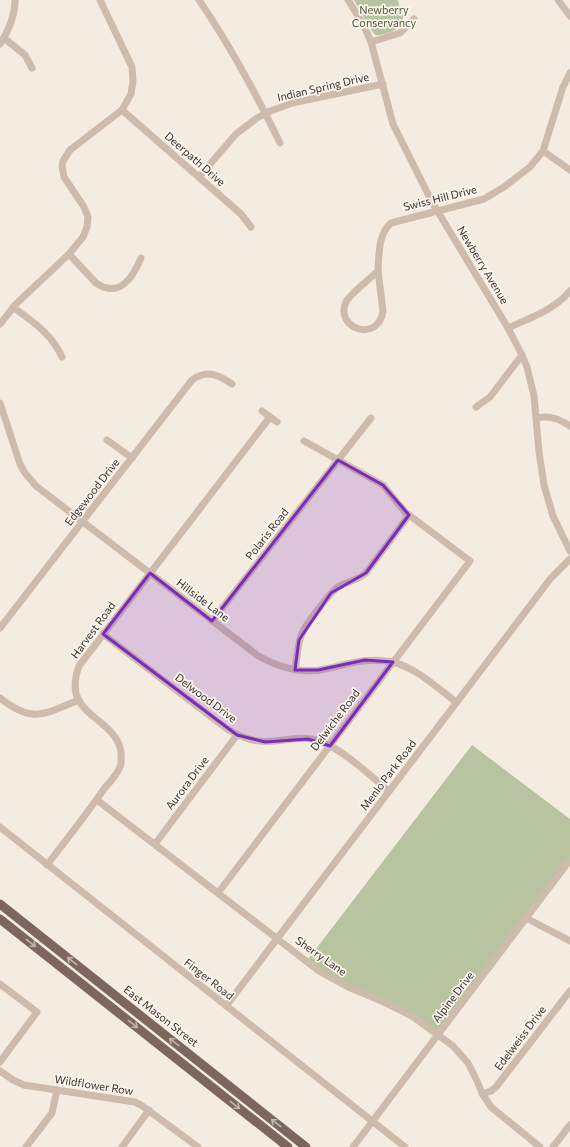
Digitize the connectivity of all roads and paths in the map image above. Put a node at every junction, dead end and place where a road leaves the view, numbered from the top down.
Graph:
1 (16, 0) edge
2 (100, 0) edge
3 (198, 0) edge
4 (348, 0) edge
5 (558, 0) edge
6 (570, 16) edge
7 (414, 20) dead end
8 (2, 41) edge
9 (372, 42) junction
10 (32, 68) dead end
11 (570, 73) edge
12 (383, 84) junction
13 (122, 110) junction
14 (265, 113) junction
15 (280, 142) dead end
16 (543, 151) junction
17 (570, 170) edge
18 (199, 177) junction
19 (437, 210) junction
20 (251, 227) dead end
21 (69, 254) junction
22 (141, 258) dead end
23 (378, 271) junction
24 (570, 291) edge
25 (13, 307) junction
26 (0, 324) edge
27 (508, 328) junction
28 (522, 355) junction
29 (62, 357) dead end
30 (232, 384) dead end
31 (0, 403) edge
32 (476, 407) dead end
33 (262, 411) dead end
34 (270, 417) junction
35 (371, 418) dead end
36 (537, 418) junction
37 (277, 422) dead end
38 (570, 426) edge
39 (107, 440) dead end
40 (304, 441) dead end
41 (132, 458) junction
42 (338, 460) junction
43 (410, 515) junction
44 (82, 522) junction
45 (570, 551) edge
46 (570, 559) edge
47 (150, 573) junction
48 (212, 621) junction
49 (0, 628) edge
50 (103, 634) junction
51 (393, 662) junction
52 (295, 670) junction
53 (0, 698) edge
54 (79, 700) junction
55 (456, 702) junction
56 (237, 735) junction
57 (330, 746) junction
58 (389, 791) junction
59 (97, 800) junction
60 (0, 827) edge
61 (155, 844) junction
62 (570, 860) edge
63 (47, 865) junction
64 (218, 893) junction
65 (0, 904) edge
66 (526, 918) junction
67 (0, 919) edge
68 (277, 938) junction
69 (570, 941) edge
70 (0, 984) edge
71 (570, 991) edge
72 (226, 1006) junction
73 (438, 1034) junction
74 (0, 1062) edge
75 (0, 1071) edge
76 (57, 1090) junction
77 (482, 1094) junction
78 (149, 1110) junction
79 (372, 1122) junction
80 (570, 1125) edge
81 (26, 1147) edge
82 (122, 1147) edge
83 (198, 1147) edge
84 (288, 1147) edge
85 (306, 1147) edge
86 (353, 1147) edge
87 (405, 1147) edge
88 (540, 1147) edge
89 (553, 1147) edge

1 - 8 street
2 - 13 street
3 - 14 street
4 - 9 street, Newberry Avenue
5 - 6 street
7 - 9 street
8 - 10 street
9 - 12 street, Newberry Avenue
11 - 16 street, Swiss Hill Drive
12 - 14 street, Indian Spring Drive
12 - 19 street, Newberry Avenue
13 - 18 street, Deerpath Drive
13 - 21 street
14 - 15 street
14 - 18 street, Indian Spring Drive
16 - 17 street
16 - 19 street, Swiss Hill Drive
18 - 20 street, Deerpath Drive
19 - 23 street, Swiss Hill Drive
19 - 27 street, Newberry Avenue
21 - 22 street
21 - 25 street
23 - 23 street, Swiss Hill Drive
24 - 27 street
25 - 26 street
25 - 29 street
27 - 28 street, Newberry Avenue
28 - 32 street
28 - 36 street, Newberry Avenue
30 - 41 street, Edgewood Drive
31 - 44 street, Hillside Lane
33 - 34 street
34 - 37 street
34 - 47 street, Harvest Road
35 - 42 street, Polaris Road
36 - 38 street
36 - 45 street, Newberry Avenue
39 - 41 street
40 - 42 street
41 - 44 street, Edgewood Drive
42 - 43 street
42 - 48 street, Polaris Road
43 - 51 street, Delwiche Road
43 - 52 street
44 - 47 street, Hillside Lane
44 - 49 street, Edgewood Drive
46 - 55 street, Menlo Park Road
47 - 48 street, Hillside Lane
47 - 50 street, Harvest Road
48 - 52 street, Hillside Lane
50 - 54 street, Harvest Road
50 - 56 street, Delwood Drive
51 - 52 street, Hillside Lane
51 - 55 street, Hillside Lane
51 - 57 street, Delwiche Road
53 - 54 street
54 - 59 street, Harvest Road
55 - 58 street, Menlo Park Road
56 - 57 street, Delwood Drive
56 - 61 street, Aurora Drive
57 - 58 street, Delwood Drive
57 - 64 street, Delwiche Road
58 - 68 street, Menlo Park Road
59 - 61 street, Sherry Lane
59 - 63 street, Harvest Road
60 - 63 street, Finger Road
61 - 64 street, Sherry Lane
62 - 66 street, Alpine Drive
63 - 72 street, Finger Road
64 - 68 street, Sherry Lane
85 -> 65 main road, East Mason Street
66 - 69 street
66 - 73 street, Alpine Drive
67 -> 84 main road
68 - 72 street, Menlo Park Road
68 - 73 street, Sherry Lane
70 - 74 street
71 - 77 street, Edelweiss Drive
72 - 79 street, Finger Road
73 - 77 street, Sherry Lane
73 - 79 street, Alpine Drive
75 - 76 street, Wildflower Row
76 - 78 street, Wildflower Row
76 - 81 street
77 - 88 street, Sherry Lane
78 - 82 street
78 - 83 street, Wildflower Row
79 - 86 street, Alpine Drive
79 - 87 street, Finger Road
80 - 89 street

